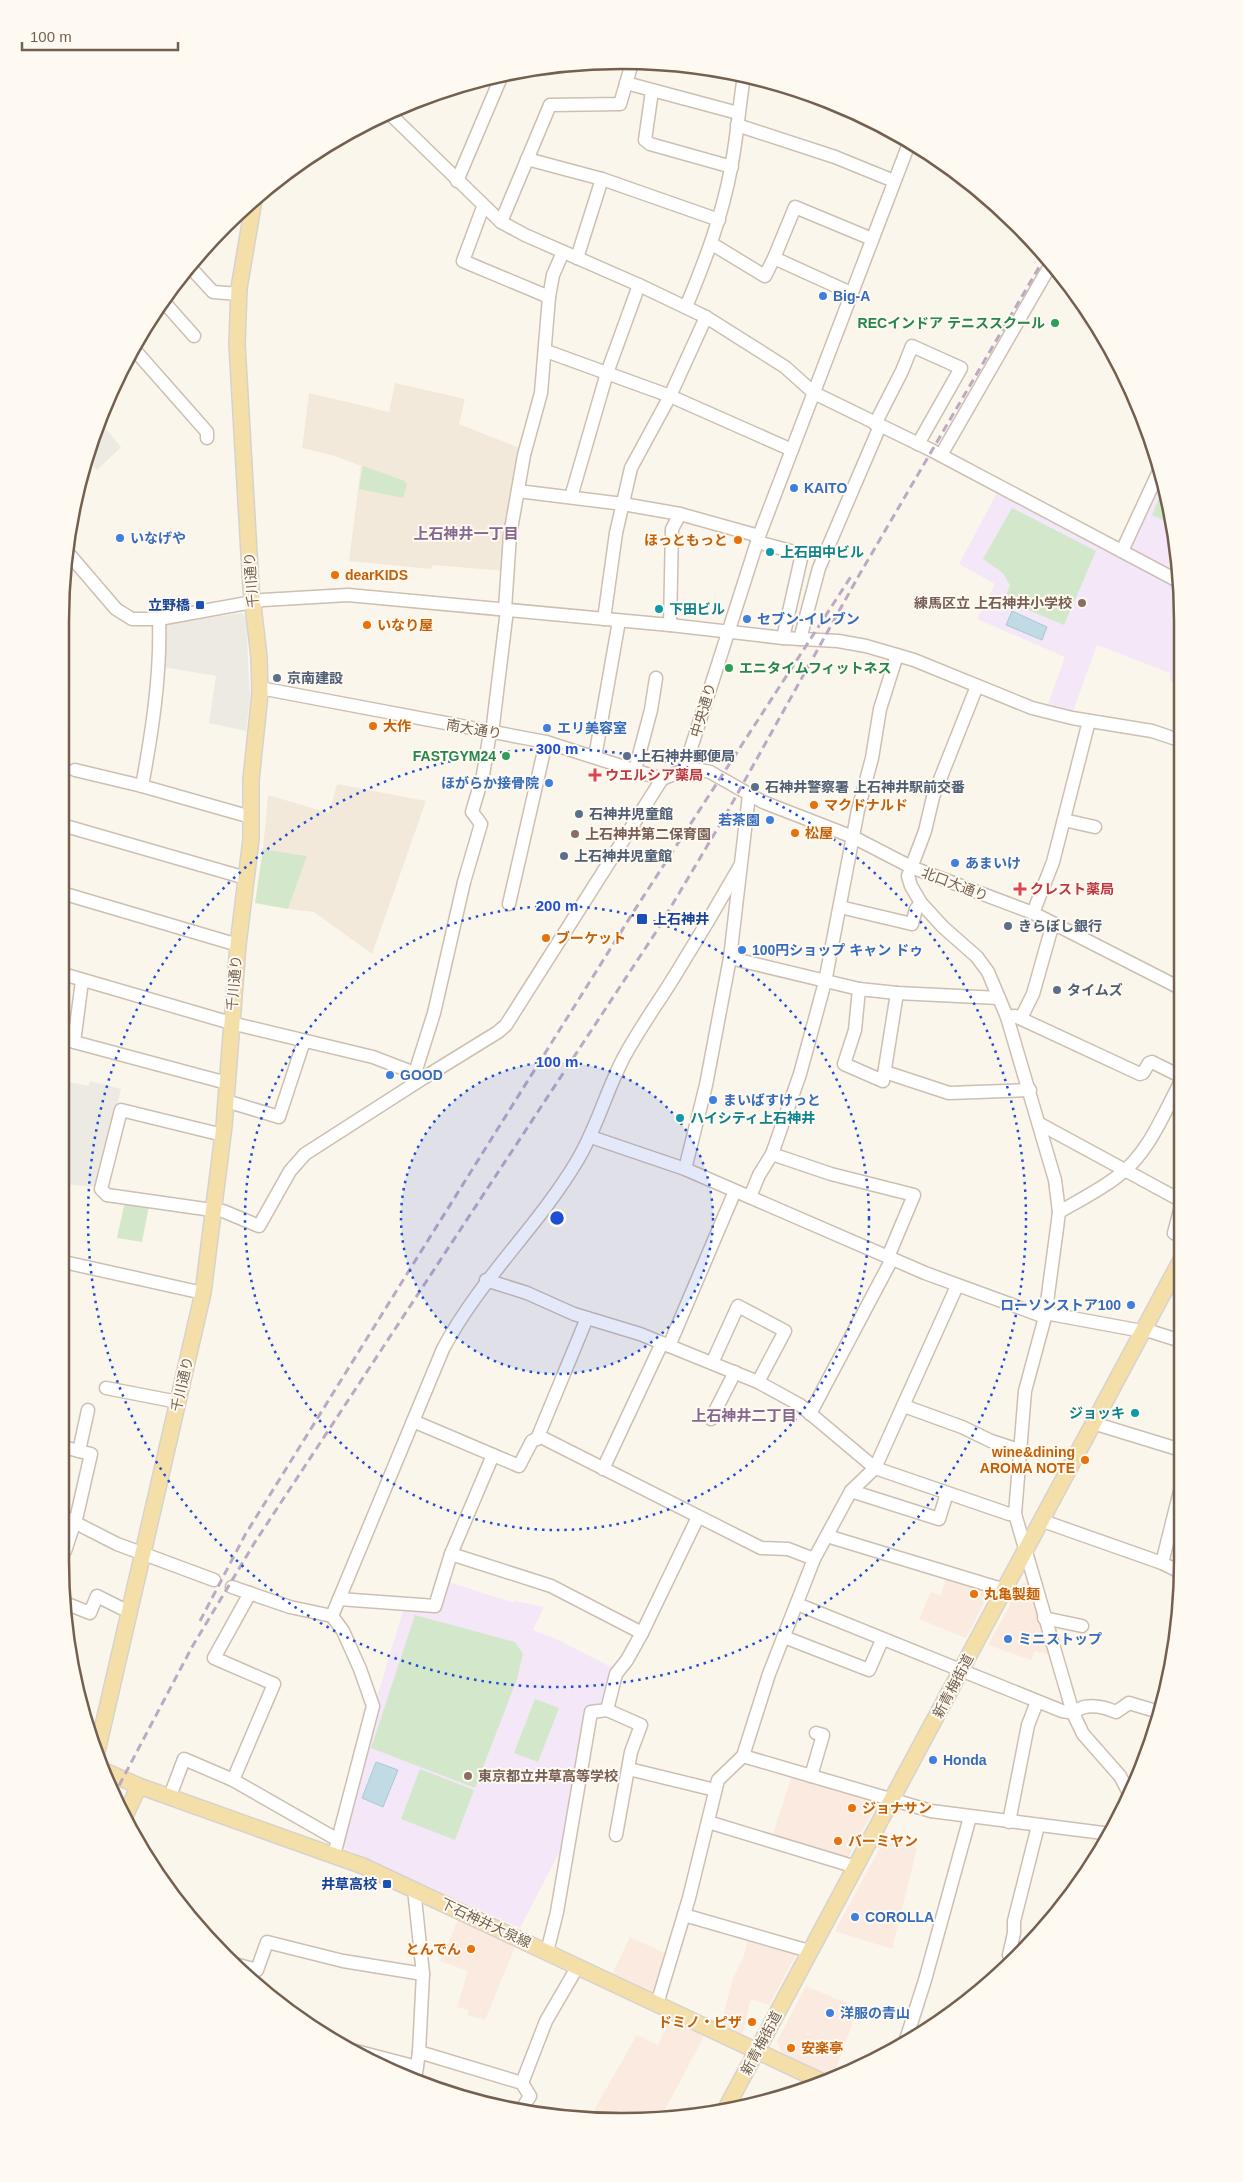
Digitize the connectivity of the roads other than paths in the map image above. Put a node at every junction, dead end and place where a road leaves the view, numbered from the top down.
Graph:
1 (630, 69) edge
2 (499, 83) edge
3 (626, 83) junction
4 (743, 83) edge
5 (652, 91) junction
6 (394, 118) edge
7 (738, 119) junction
8 (907, 149) edge
9 (527, 159) junction
10 (732, 166) junction
11 (602, 179) junction
12 (457, 181) junction
13 (894, 181) junction
14 (483, 207) junction
15 (252, 211) edge
16 (719, 220) junction
17 (501, 222) junction
18 (872, 239) junction
19 (712, 244) junction
20 (563, 252) junction
21 (577, 258) junction
22 (774, 258) junction
23 (1048, 270) edge
24 (194, 272) edge
25 (639, 285) junction
26 (851, 293) junction
27 (238, 294) junction
28 (549, 297) junction
29 (168, 306) edge
30 (686, 307) junction
31 (706, 317) junction
32 (194, 336) dead end
33 (546, 352) junction
34 (138, 354) edge
35 (607, 373) junction
36 (814, 392) junction
37 (670, 396) junction
38 (878, 425) junction
39 (207, 438) dead end
40 (918, 444) junction
41 (792, 450) junction
42 (941, 455) junction
43 (1155, 479) edge
44 (518, 491) junction
45 (571, 497) junction
46 (623, 504) junction
47 (680, 514) junction
48 (758, 539) junction
49 (1122, 551) junction
50 (72, 560) edge
51 (1172, 578) edge
52 (252, 602) junction
53 (506, 610) junction
54 (604, 619) junction
55 (159, 620) junction
56 (619, 621) junction
57 (670, 624) junction
58 (727, 631) junction
59 (783, 638) junction
60 (800, 639) junction
61 (897, 656) junction
62 (656, 678) dead end
63 (977, 686) junction
64 (260, 688) junction
65 (1090, 721) junction
66 (491, 732) junction
67 (1174, 738) edge
68 (546, 742) junction
69 (595, 757) junction
70 (75, 770) dead end
71 (635, 770) junction
72 (684, 770) junction
73 (662, 779) junction
74 (142, 786) junction
75 (749, 795) junction
76 (251, 817) junction
77 (1064, 820) junction
78 (69, 827) edge
79 (1095, 827) dead end
80 (852, 837) junction
81 (740, 866) junction
82 (911, 867) junction
83 (246, 878) junction
84 (69, 895) edge
85 (921, 903) junction
86 (509, 904) dead end
87 (840, 907) junction
88 (1033, 913) junction
89 (1053, 923) junction
90 (238, 945) junction
91 (730, 958) junction
92 (69, 976) edge
93 (82, 981) junction
94 (825, 982) junction
95 (1174, 985) edge
96 (859, 989) junction
97 (897, 993) junction
98 (999, 998) junction
99 (1007, 1017) junction
100 (1021, 1018) junction
101 (231, 1023) junction
102 (304, 1041) junction
103 (885, 1072) junction
104 (1174, 1073) edge
105 (420, 1075) junction
106 (227, 1083) junction
107 (1030, 1090) junction
108 (1174, 1094) edge
109 (226, 1101) junction
110 (1040, 1124) junction
111 (223, 1136) junction
112 (591, 1137) junction
113 (772, 1154) junction
114 (685, 1168) junction
115 (1124, 1171) junction
116 (735, 1191) junction
117 (750, 1197) junction
118 (1174, 1197) edge
119 (218, 1210) junction
120 (1059, 1212) junction
121 (890, 1258) junction
122 (69, 1263) edge
123 (1174, 1273) edge
124 (486, 1280) junction
125 (957, 1286) junction
126 (203, 1293) junction
127 (1045, 1315) junction
128 (587, 1318) junction
129 (1143, 1330) junction
130 (1174, 1339) edge
131 (666, 1345) junction
132 (712, 1363) junction
133 (735, 1372) junction
134 (758, 1382) junction
135 (106, 1388) dead end
136 (178, 1402) junction
137 (904, 1406) junction
138 (88, 1410) dead end
139 (810, 1414) junction
140 (711, 1419) dead end
141 (413, 1421) junction
142 (1093, 1422) junction
143 (537, 1439) junction
144 (1174, 1448) edge
145 (1022, 1451) junction
146 (493, 1455) junction
147 (874, 1468) junction
148 (603, 1469) junction
149 (851, 1491) junction
150 (947, 1493) junction
151 (1015, 1514) junction
152 (1174, 1515) edge
153 (698, 1517) junction
154 (69, 1519) edge
155 (1040, 1520) junction
156 (827, 1536) junction
157 (1024, 1551) junction
158 (143, 1554) junction
159 (451, 1554) junction
160 (814, 1559) junction
161 (1162, 1563) junction
162 (1174, 1568) edge
163 (214, 1580) dead end
164 (232, 1586) dead end
165 (1005, 1590) junction
166 (250, 1593) junction
167 (339, 1599) junction
168 (71, 1604) edge
169 (797, 1604) junction
170 (129, 1612) junction
171 (332, 1616) junction
172 (1044, 1618) junction
173 (1082, 1626) dead end
174 (642, 1633) junction
175 (784, 1637) junction
176 (882, 1640) junction
177 (961, 1671) junction
178 (1037, 1702) junction
179 (608, 1710) junction
180 (1153, 1710) edge
181 (1073, 1713) junction
182 (816, 1733) dead end
183 (99, 1741) edge
184 (743, 1756) junction
185 (629, 1769) junction
186 (112, 1775) edge
187 (811, 1776) junction
188 (233, 1780) junction
189 (138, 1786) junction
190 (1126, 1786) edge
191 (716, 1790) junction
192 (170, 1796) junction
193 (891, 1800) junction
194 (128, 1809) edge
195 (970, 1817) junction
196 (708, 1822) junction
197 (1009, 1822) junction
198 (1038, 1826) junction
199 (1102, 1833) edge
200 (616, 1835) dead end
201 (336, 1848) junction
202 (856, 1867) junction
203 (414, 1889) junction
204 (684, 1915) junction
205 (809, 1951) junction
206 (547, 1952) junction
207 (1009, 1954) edge
208 (578, 1966) junction
209 (248, 1968) edge
210 (423, 1974) junction
211 (657, 2004) junction
212 (908, 2033) edge
213 (757, 2050) junction
214 (419, 2052) junction
215 (378, 2056) edge
216 (417, 2066) junction
217 (416, 2073) edge
218 (815, 2078) edge
219 (522, 2083) junction
220 (729, 2103) edge
221 (524, 2105) edge

1 - 3 street
2 - 12 street
3 - 5 street
3 - 9 street
4 - 7 street
5 - 7 street
5 - 10 street
6 - 12 street
7 - 10 street
7 - 13 street
8 - 13 street, 中央通り
9 - 11 street
9 - 17 street
10 - 16 street
11 - 16 street
11 - 21 street
12 - 14 street
13 - 18 street, 中央通り
14 - 17 street
14 - 28 street
15 - 27 main road, 千川通り
16 - 19 street
17 - 20 street
18 - 22 street
18 - 26 street, 中央通り
19 - 22 street
19 - 30 street
20 - 21 street
20 - 28 street
21 - 25 street
22 - 26 street
23 - 42 street
24 - 27 street
25 - 30 street
25 - 35 street
26 - 36 street, 中央通り
27 - 52 main road, 千川通り
28 - 33 street
29 - 32 street
30 - 31 street
31 - 36 street
31 - 37 street
33 - 35 street
33 - 44 street
34 - 39 street
35 - 37 street
35 - 45 street
36 - 38 street
36 - 41 street, 中央通り
37 - 41 street
37 - 46 street
38 - 40 street
38 - 40 street
38 - 60 street
40 - 42 street
41 - 48 street, 中央通り
42 - 49 street
43 - 49 street
44 - 45 street
44 - 53 street
45 - 46 street
46 - 47 street
46 - 54 street
47 - 48 street
47 - 57 street
48 - 58 street, 中央通り
48 - 59 street
49 - 51 street
50 - 55 street
52 - 53 street
52 - 55 street
52 - 64 main road, 千川通り
53 - 54 street
53 - 66 street
54 - 56 street
55 - 74 street
56 - 57 street
56 - 69 street
57 - 58 street
58 - 59 street
58 - 72 street, 中央通り
59 - 60 street
60 - 61 street
61 - 63 street
61 - 80 street
62 - 71 street
63 - 65 street
63 - 82 street
64 - 66 street, 南大通り
64 - 76 main road, 千川通り
65 - 67 street
65 - 77 street
66 - 68 street, 南大通り
66 - 105 street
68 - 69 street, 南大通り
68 - 86 street
69 - 71 street, 南大通り
70 - 74 street
71 - 73 street, 南大通り
72 - 73 street
72 - 75 street, 北口大通り
73 - 105 street
74 - 76 street
75 - 80 street, 北口大通り
75 - 81 street
76 - 83 main road, 千川通り
77 - 79 street
77 - 88 street
78 - 83 street
80 - 82 street, 北口大通り
80 - 87 street
81 - 91 street
81 - 112 street
82 - 85 street
82 - 88 street, 北口大通り
83 - 90 main road, 千川通り
84 - 90 street
85 - 87 street
85 - 98 street
87 - 94 street
88 - 89 street, 北口大通り
89 - 95 street, 北口大通り
89 - 100 street
90 - 101 main road, 千川通り
91 - 94 street
91 - 114 street
92 - 93 street
93 - 101 street
93 - 106 street
94 - 96 street
94 - 113 street
96 - 97 street
96 - 103 street
97 - 98 street
97 - 103 street
98 - 99 street
99 - 100 street
99 - 107 street
100 - 104 street
101 - 102 street
101 - 106 main road, 千川通り
102 - 105 street
102 - 109 street
103 - 107 street
105 - 119 street
106 - 109 main road, 千川通り
107 - 110 street
108 - 115 street
109 - 111 main road, 千川通り
110 - 115 street
110 - 120 street
111 - 119 main road, 千川通り
111 - 119 street
112 - 114 street
112 - 124 street
113 - 117 street
113 - 121 street
114 - 116 street
115 - 118 street
115 - 120 street
116 - 117 street
116 - 131 street
117 - 121 street
119 - 126 main road, 千川通り
120 - 127 street
121 - 125 street
121 - 139 street
122 - 126 street
123 - 129 main road, 新青梅街道
124 - 128 street
124 - 141 street
125 - 127 street
125 - 137 street
126 - 136 main road, 千川通り
127 - 129 street
127 - 145 street
128 - 131 street
128 - 143 street
129 - 130 street
129 - 142 main road, 新青梅街道
131 - 132 street
131 - 148 street
132 - 133 street
132 - 134 street
133 - 134 street
133 - 140 street
134 - 139 street
135 - 136 street
136 - 158 main road, 千川通り
137 - 145 street
137 - 147 street
138 - 154 street
139 - 147 street
141 - 146 street
141 - 167 street
142 - 144 street
142 - 155 main road, 新青梅街道
143 - 146 street
143 - 148 street
145 - 151 street
146 - 159 street
147 - 149 street
147 - 150 street
148 - 153 street
149 - 150 street
149 - 156 street
150 - 151 street
151 - 157 street
152 - 161 street
153 - 160 street
153 - 174 street
154 - 158 street
155 - 157 main road, 新青梅街道
155 - 161 street
156 - 160 street
156 - 165 street
157 - 165 main road, 新青梅街道
157 - 172 street
158 - 163 street
158 - 170 main road, 千川通り
159 - 167 street
159 - 174 street
160 - 169 street
161 - 162 street
164 - 166 street
165 - 177 main road, 新青梅街道
166 - 171 street
166 - 188 street
167 - 171 street
168 - 170 street
169 - 175 street
169 - 176 street
170 - 183 main road, 千川通り
171 - 201 street
172 - 173 street
172 - 181 street
174 - 179 street
175 - 176 street
175 - 184 street
176 - 177 street
177 - 178 street
177 - 193 main road, 新青梅街道
178 - 181 street
178 - 197 street
179 - 185 street
179 - 206 street
180 - 181 street
181 - 190 street
182 - 187 street
184 - 187 street
184 - 191 street
185 - 191 street
185 - 200 street
186 - 189 main road
187 - 193 street
188 - 192 street
188 - 201 street
189 - 192 main road, 下石神井大泉線
189 - 194 main road
191 - 196 street
192 - 201 main road, 下石神井大泉線
193 - 195 street
193 - 202 main road, 新青梅街道
195 - 197 street
195 - 212 street
196 - 202 street
196 - 204 street
197 - 198 street
198 - 199 street
198 - 207 street
201 - 203 main road, 下石神井大泉線
202 - 205 main road, 新青梅街道
203 - 206 main road, 下石神井大泉線
203 - 210 street
204 - 205 street
204 - 211 street
205 - 213 main road, 新青梅街道
206 - 208 main road, 下石神井大泉線
208 - 211 main road, 下石神井大泉線
208 - 219 street
209 - 210 street
210 - 214 street
211 - 213 main road, 下石神井大泉線
213 - 218 main road, 下石神井大泉線
213 - 220 main road, 新青梅街道
214 - 216 street
214 - 219 street
215 - 216 street
216 - 217 street
219 - 221 street

